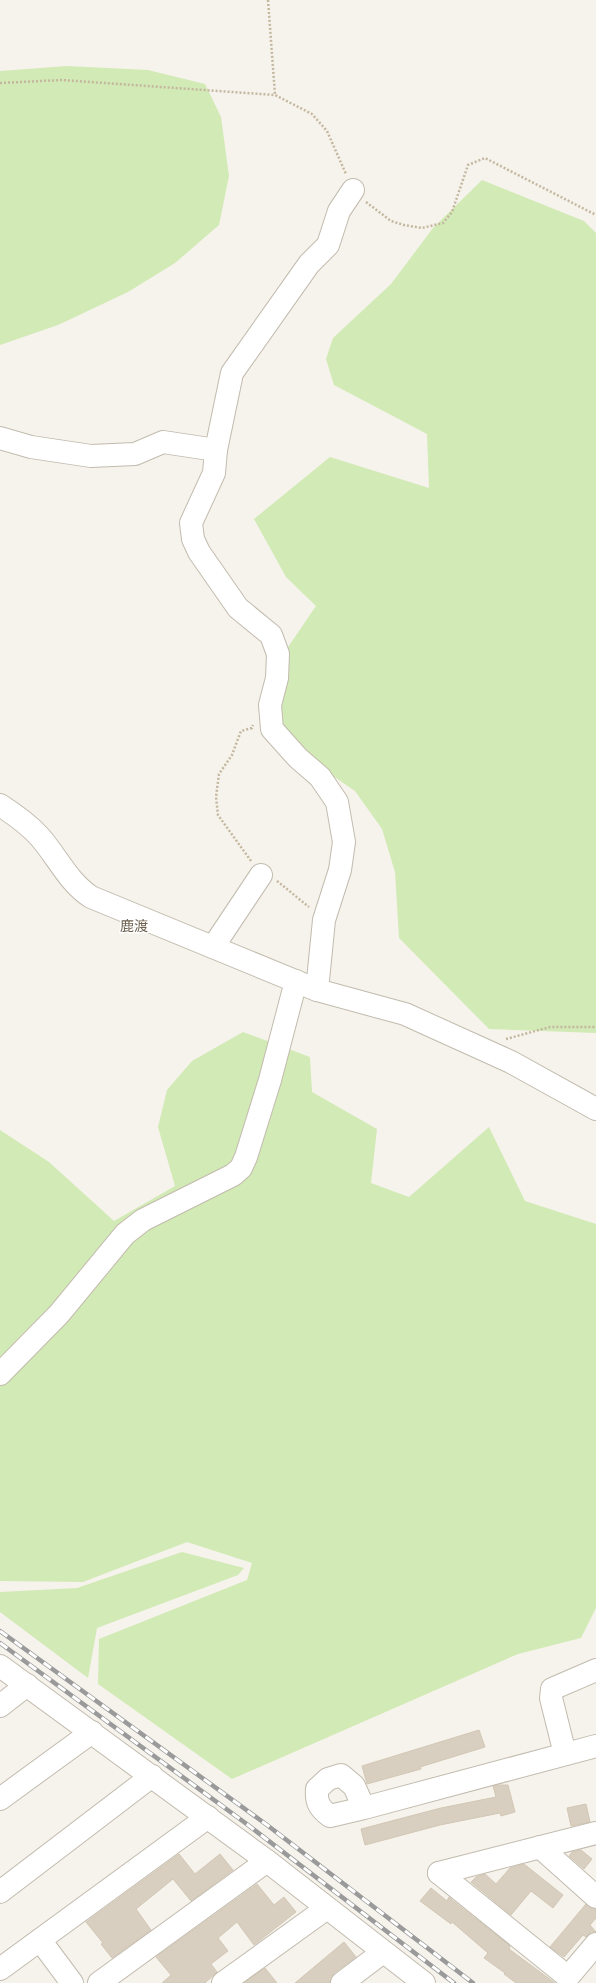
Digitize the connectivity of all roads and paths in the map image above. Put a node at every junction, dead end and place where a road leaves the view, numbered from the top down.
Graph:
1 (268, 0) edge
2 (0, 83) edge
3 (275, 95) junction
4 (353, 190) junction
5 (596, 215) edge
6 (0, 438) edge
7 (216, 450) junction
8 (253, 722) dead end
9 (0, 805) edge
10 (261, 875) junction
11 (324, 920) junction
12 (213, 947) junction
13 (296, 981) junction
14 (317, 990) junction
15 (596, 1027) edge
16 (480, 1049) junction
17 (596, 1109) edge
18 (0, 1374) edge
19 (0, 1666) edge
20 (596, 1670) edge
21 (27, 1685) junction
22 (0, 1706) edge
23 (92, 1732) junction
24 (596, 1746) edge
25 (566, 1754) junction
26 (152, 1776) junction
27 (0, 1799) edge
28 (364, 1808) dead end
29 (208, 1817) junction
30 (596, 1833) edge
31 (540, 1847) junction
32 (267, 1861) junction
33 (0, 1892) edge
34 (596, 1897) edge
35 (327, 1908) junction
36 (40, 1940) junction
37 (596, 1944) edge
38 (383, 1952) junction
39 (0, 1969) edge
40 (72, 1983) edge
41 (99, 1983) edge
42 (223, 1983) edge
43 (342, 1983) edge
44 (424, 1983) edge

1 - 3 path
2 - 3 path
3 - 4 path
4 - 5 path
4 - 7 street
6 - 7 street
7 - 11 street
8 - 10 path
9 - 12 street
10 - 11 path
10 - 12 street
11 - 14 street
12 - 13 street
13 - 14 street
13 - 18 street
14 - 16 street
15 - 16 path
16 - 17 street
19 - 21 street
20 - 25 street
21 - 22 street
21 - 23 street
23 - 26 street
23 - 27 street
24 - 25 street
25 - 28 street
26 - 29 street
26 - 33 street
29 - 32 street
29 - 36 street
30 - 31 street
31 - 34 street
31 - 37 street
32 - 35 street
32 - 41 street
35 - 38 street
35 - 42 street
36 - 39 street
36 - 40 street
38 - 43 street
38 - 44 street

